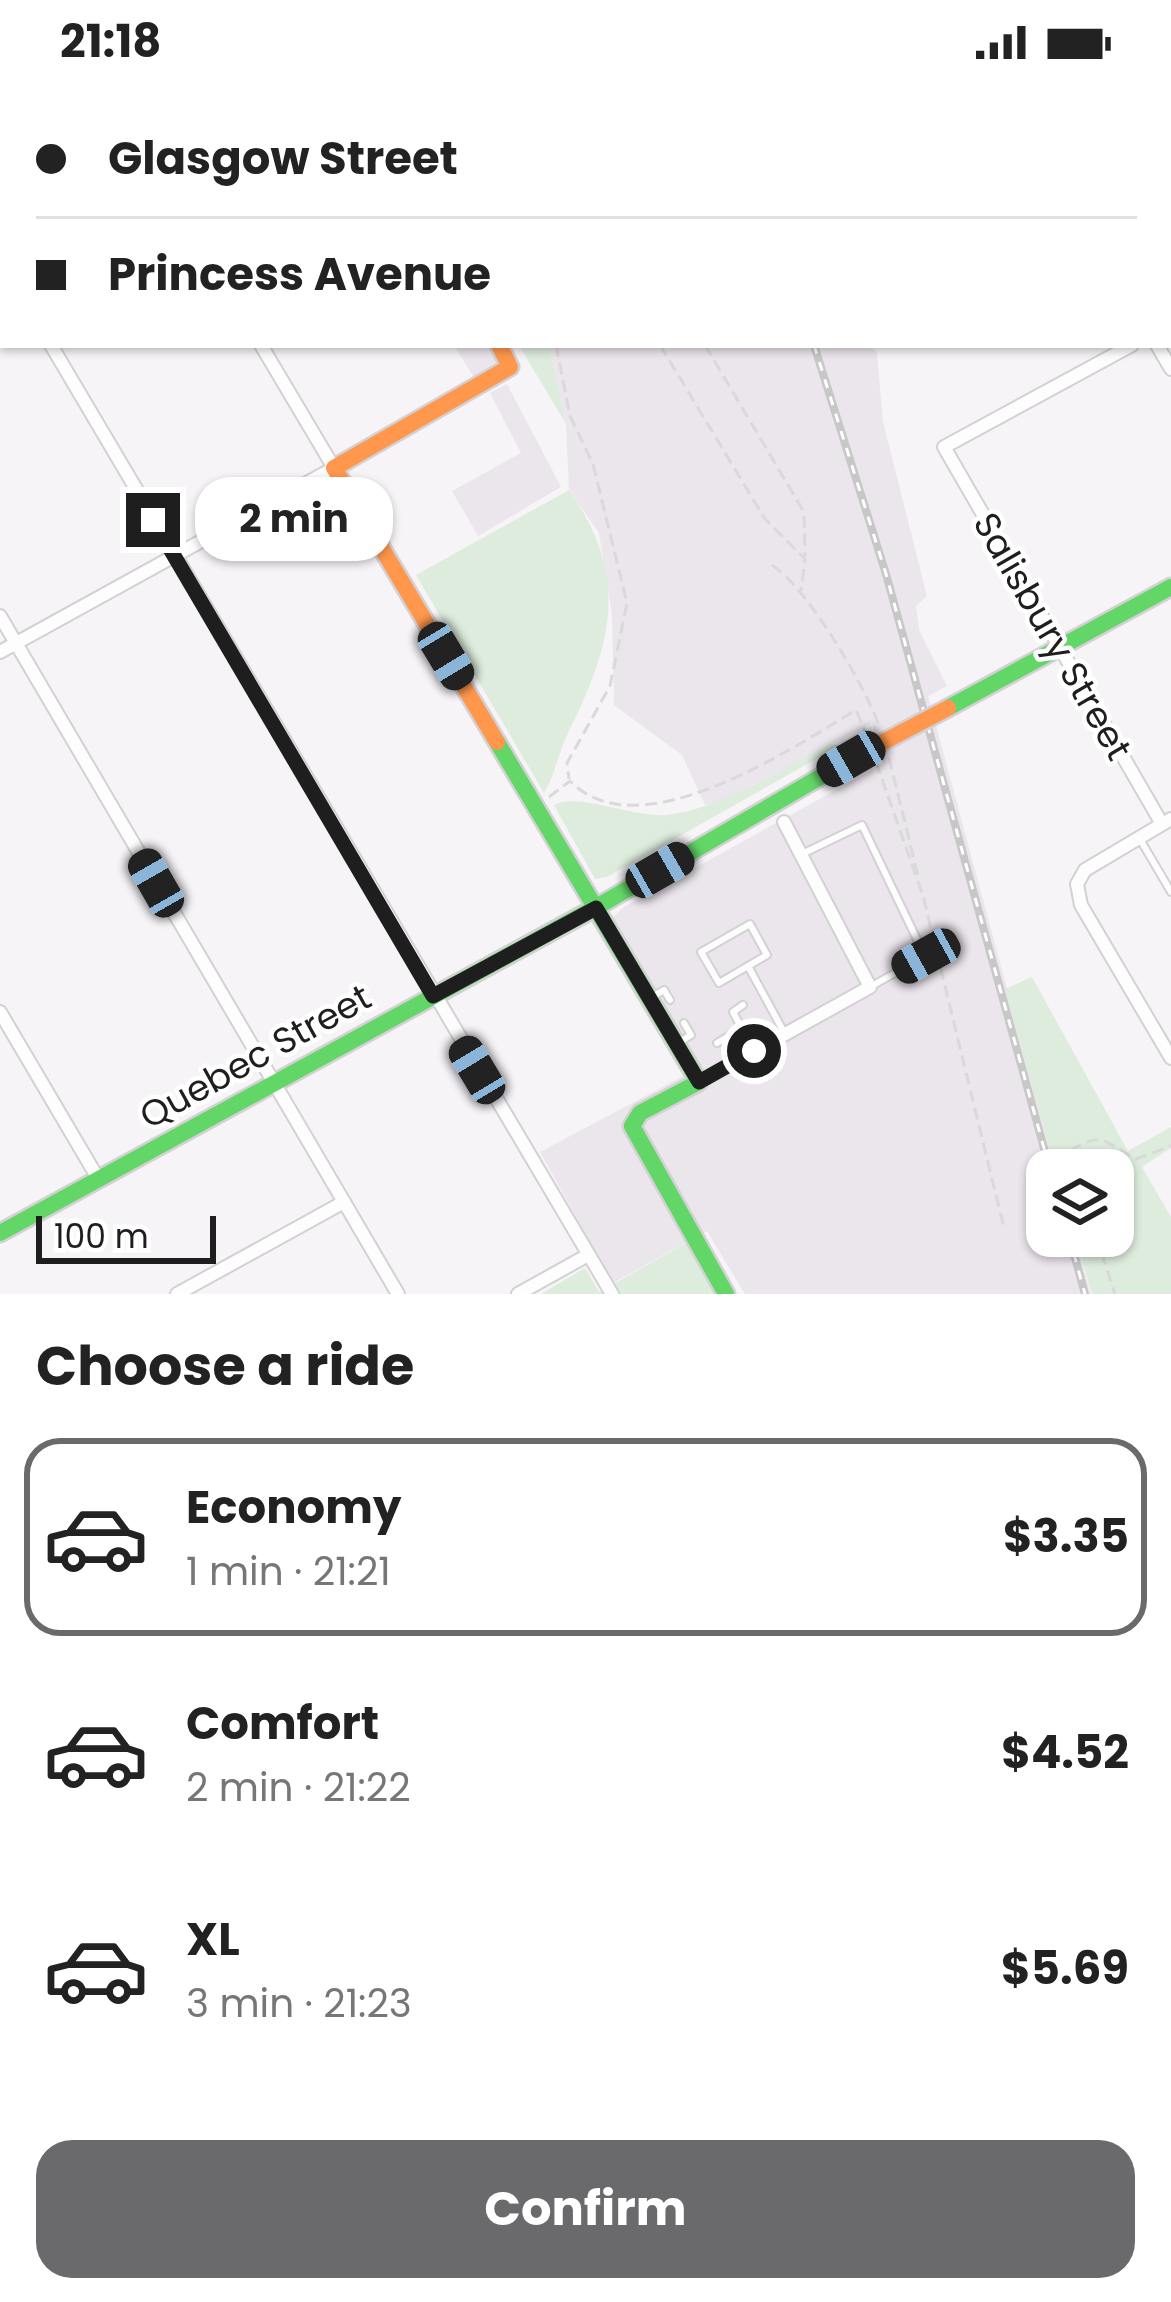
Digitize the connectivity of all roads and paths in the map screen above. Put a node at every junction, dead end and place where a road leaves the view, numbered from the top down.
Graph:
1 (53, 348) edge
2 (263, 348) edge
3 (500, 348) edge
4 (557, 348) edge
5 (662, 348) edge
6 (707, 348) edge
7 (1126, 348) edge
8 (334, 468) junction
9 (174, 555) junction
10 (805, 559) junction
11 (772, 565) dead end
12 (1171, 587) edge
13 (800, 594) junction
14 (0, 616) edge
15 (16, 644) junction
16 (1059, 647) junction
17 (0, 652) edge
18 (867, 737) dead end
19 (883, 739) dead end
20 (874, 758) dead end
21 (889, 758) dead end
22 (570, 781) junction
23 (535, 807) junction
24 (784, 822) dead end
25 (1167, 822) edge
26 (1139, 838) junction
27 (802, 854) junction
28 (1171, 892) edge
29 (922, 896) junction
30 (596, 908) junction
31 (748, 966) junction
32 (870, 987) junction
33 (433, 996) junction
34 (649, 998) junction
35 (670, 1000) dead end
36 (743, 1005) dead end
37 (0, 1012) edge
38 (684, 1023) dead end
39 (742, 1028) junction
40 (785, 1034) junction
41 (717, 1043) dead end
42 (676, 1044) junction
43 (754, 1051) junction
44 (1171, 1058) edge
45 (274, 1082) junction
46 (699, 1082) junction
47 (1171, 1146) edge
48 (1073, 1149) edge
49 (1122, 1149) edge
50 (1134, 1158) edge
51 (99, 1180) junction
52 (344, 1202) junction
53 (1004, 1228) dead end
54 (0, 1233) edge
55 (588, 1256) junction
56 (1103, 1257) edge
57 (177, 1294) edge
58 (398, 1294) edge
59 (518, 1294) edge
60 (612, 1294) edge
61 (726, 1294) edge
62 (1115, 1294) edge

1 - 9 street
2 - 8 street
3 - 8 street
4 - 22 path
5 - 10 path
6 - 10 path
7 - 16 street, Salisbury Street
8 - 9 street
8 - 23 street
9 - 15 street
9 - 33 street
10 - 13 path
11 - 13 path
12 - 16 street, Quebec Street
13 - 19 path
14 - 15 street
15 - 17 street
15 - 45 street
16 - 25 street, Salisbury Street
16 - 30 street, Quebec Street, bridge
18 - 22 path
20 - 29 path
21 - 29 path
22 - 23 path
23 - 30 street
24 - 27 street
25 - 26 street
26 - 28 lane
26 - 44 street
27 - 32 street
27 - 32 lane
29 - 53 path
30 - 33 street, Quebec Street
30 - 34 street
31 - 31 lane
31 - 40 lane
32 - 40 street
33 - 45 street, Quebec Street
33 - 55 street
34 - 35 lane
34 - 42 street
36 - 39 lane
37 - 51 street
38 - 42 lane
39 - 41 lane
39 - 43 lane
40 - 43 street
42 - 46 street
43 - 46 street
45 - 51 street, Quebec Street
45 - 52 street
46 - 61 street
47 - 50 path
48 - 49 path
51 - 54 street, Quebec Street
52 - 57 street
52 - 58 street
55 - 59 street
55 - 60 street
56 - 62 path

